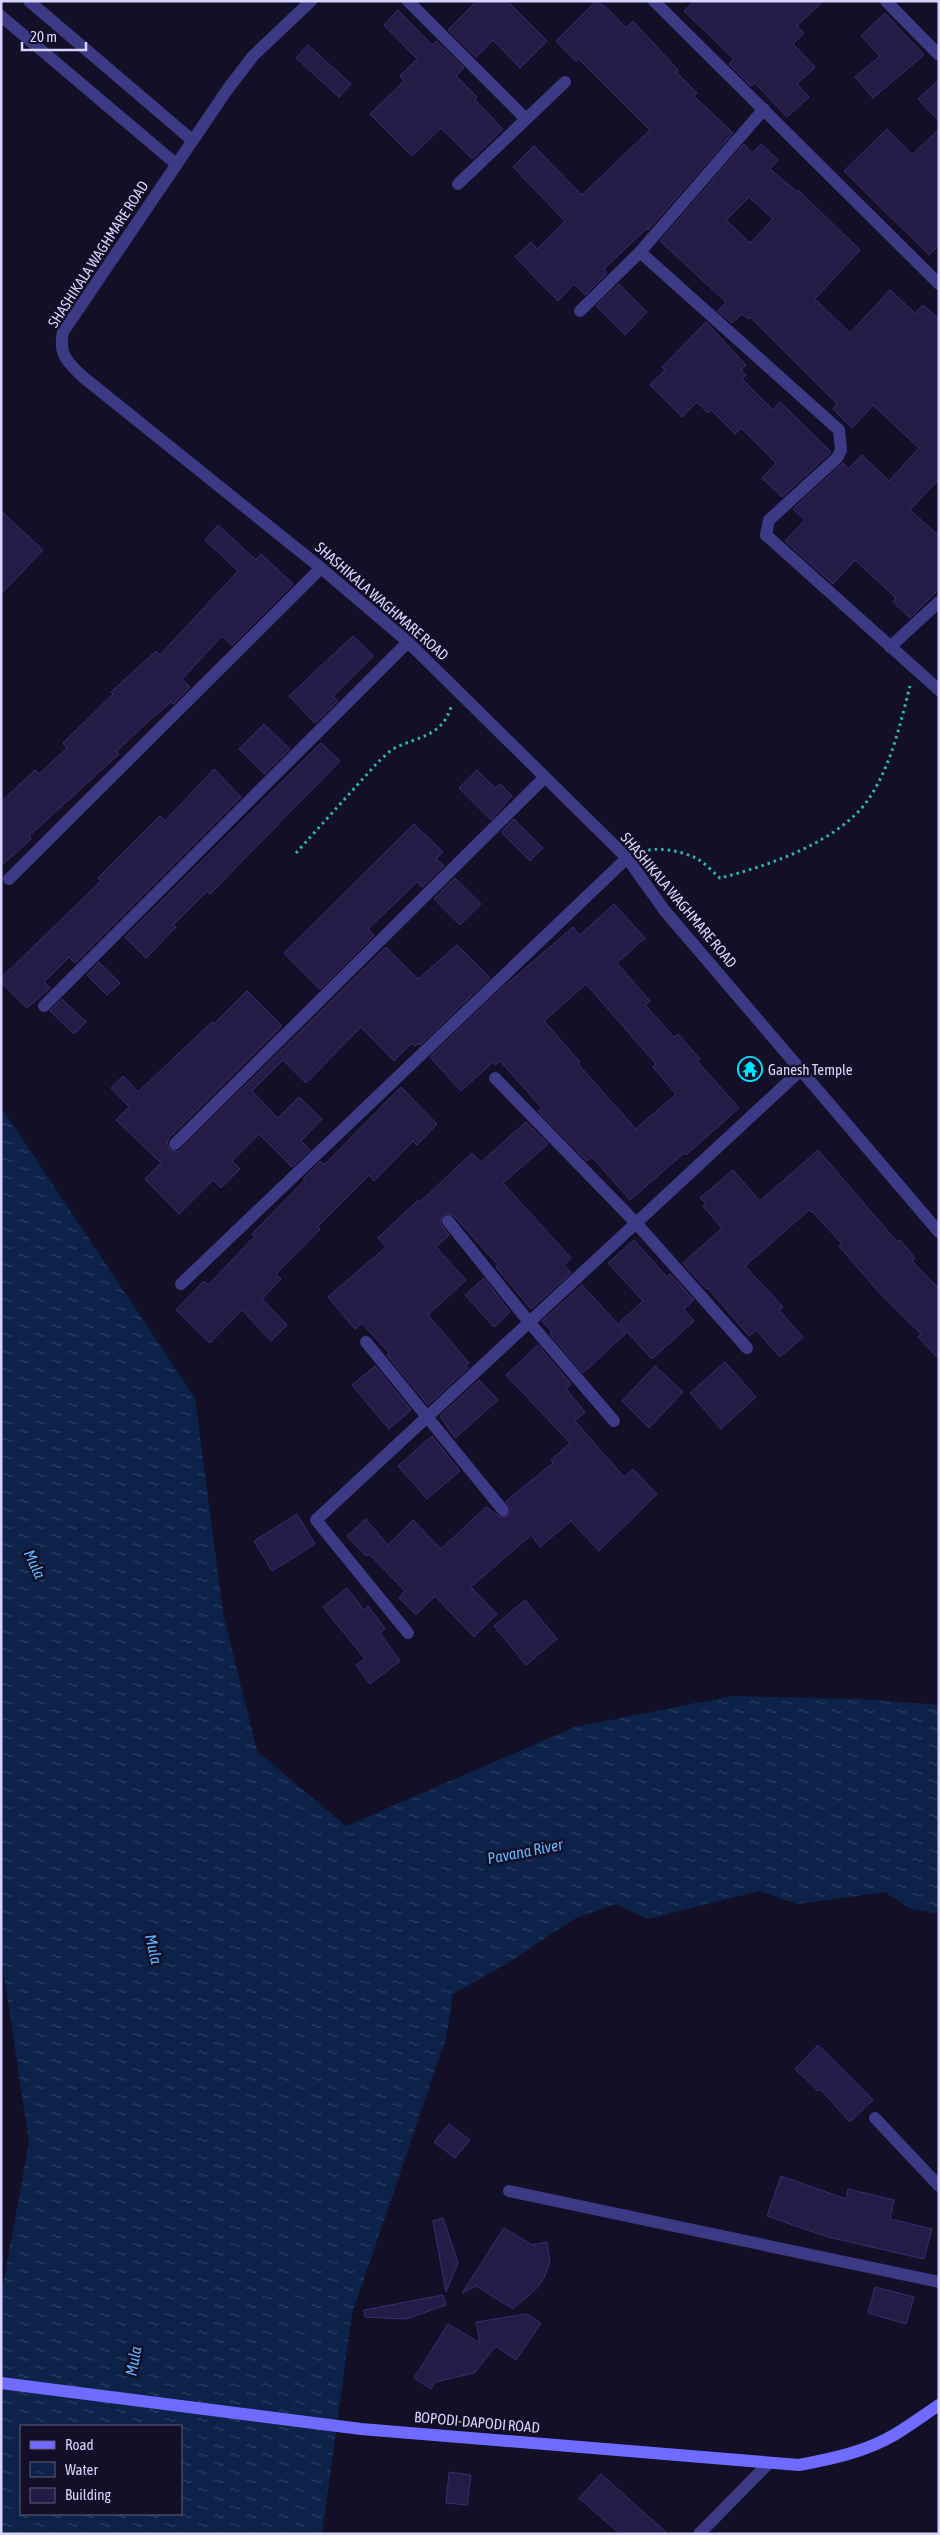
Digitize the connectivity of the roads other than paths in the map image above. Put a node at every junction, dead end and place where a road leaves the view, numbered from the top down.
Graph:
1 (29, 1) edge
2 (311, 1) edge
3 (408, 1) edge
4 (654, 1) edge
5 (886, 1) edge
6 (1, 16) edge
7 (939, 55) edge
8 (565, 82) dead end
9 (764, 109) junction
10 (526, 119) junction
11 (192, 140) junction
12 (176, 164) junction
13 (458, 184) dead end
14 (640, 252) junction
15 (939, 284) edge
16 (580, 311) dead end
17 (321, 568) junction
18 (939, 602) edge
19 (408, 642) junction
20 (890, 647) junction
21 (939, 690) edge
22 (544, 778) junction
23 (627, 858) junction
24 (9, 879) dead end
25 (44, 1006) dead end
26 (802, 1069) junction
27 (495, 1078) dead end
28 (175, 1144) dead end
29 (448, 1221) dead end
30 (636, 1223) junction
31 (939, 1232) edge
32 (181, 1284) dead end
33 (529, 1322) junction
34 (366, 1342) dead end
35 (747, 1348) dead end
36 (427, 1417) junction
37 (614, 1421) dead end
38 (503, 1510) dead end
39 (408, 1633) dead end
40 (875, 2118) dead end
41 (939, 2186) edge
42 (509, 2191) dead end
43 (939, 2282) edge
44 (1, 2383) edge
45 (939, 2405) edge
46 (768, 2464) junction
47 (699, 2534) edge

1 - 11 street
2 - 11 street, SHASHIKALA WAGHMARE ROAD
3 - 10 street
4 - 9 street
5 - 7 street
6 - 12 street
8 - 10 street
9 - 14 street
9 - 15 street
10 - 13 street
11 - 12 street, SHASHIKALA WAGHMARE ROAD
12 - 17 street, SHASHIKALA WAGHMARE ROAD
14 - 16 street
14 - 20 street
17 - 19 street, SHASHIKALA WAGHMARE ROAD
17 - 24 street
18 - 20 street
19 - 22 street, SHASHIKALA WAGHMARE ROAD
19 - 25 street
20 - 21 street
22 - 23 street, SHASHIKALA WAGHMARE ROAD
22 - 28 street
23 - 26 street, SHASHIKALA WAGHMARE ROAD
23 - 32 street
26 - 30 street
26 - 31 street, SHASHIKALA WAGHMARE ROAD
27 - 30 street
29 - 33 street
30 - 33 street
30 - 35 street
33 - 36 street
33 - 37 street
34 - 36 street
36 - 38 street
36 - 39 street
40 - 41 street
42 - 43 street
44 - 46 street, BOPODI-DAPODI ROAD
45 - 46 street, BOPODI-DAPODI ROAD
46 - 47 street

